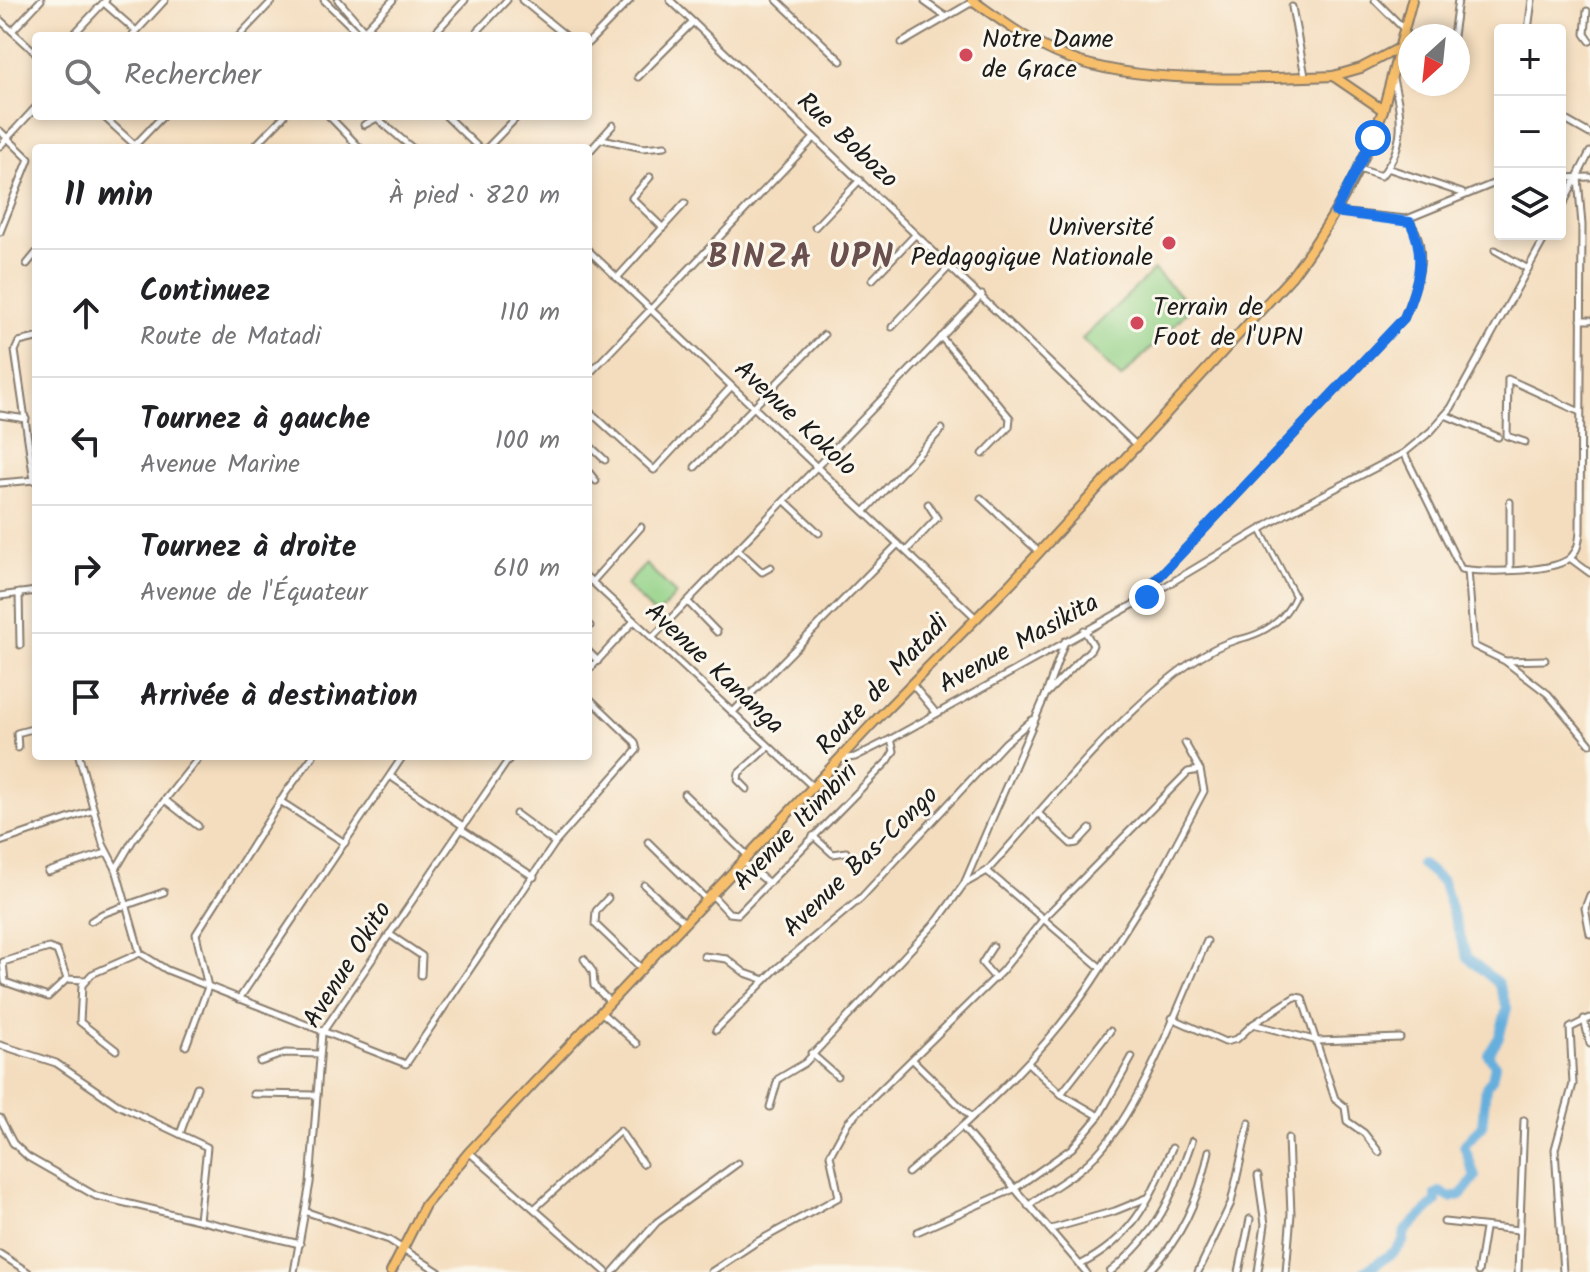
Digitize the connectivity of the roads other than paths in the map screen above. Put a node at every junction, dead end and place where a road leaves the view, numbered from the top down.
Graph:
1 (41, 0) edge
2 (165, 0) edge
3 (273, 0) edge
4 (324, 0) edge
5 (338, 0) edge
6 (393, 0) edge
7 (465, 0) edge
8 (507, 0) edge
9 (522, 0) edge
10 (630, 0) edge
11 (670, 0) edge
12 (777, 0) edge
13 (973, 0) edge
14 (1375, 0) edge
15 (1412, 0) edge
16 (1458, 0) edge
17 (1532, 0) edge
18 (105, 1) edge
19 (925, 2) dead end
20 (1292, 7) dead end
21 (1587, 11) dead end
22 (946, 17) junction
23 (0, 20) edge
24 (693, 22) junction
25 (1398, 24) edge
26 (1407, 24) edge
27 (1455, 24) edge
28 (1529, 24) edge
29 (366, 29) junction
30 (12, 31) junction
31 (76, 32) edge
32 (132, 32) edge
33 (136, 32) edge
34 (243, 32) edge
35 (356, 32) edge
36 (363, 32) edge
37 (367, 32) edge
38 (436, 32) edge
39 (477, 32) edge
40 (561, 32) edge
41 (592, 39) edge
42 (1590, 41) edge
43 (902, 43) dead end
44 (32, 49) edge
45 (1398, 49) edge
46 (1398, 59) edge
47 (841, 61) dead end
48 (1333, 76) junction
49 (638, 77) dead end
50 (1305, 77) junction
51 (1393, 79) junction
52 (1383, 110) junction
53 (32, 111) edge
54 (107, 120) edge
55 (159, 120) edge
56 (280, 120) edge
57 (333, 120) edge
58 (371, 120) edge
59 (379, 120) edge
60 (450, 120) edge
61 (514, 120) edge
62 (1566, 120) edge
63 (364, 125) dead end
64 (613, 125) dead end
65 (0, 131) edge
66 (1590, 134) edge
67 (8, 138) junction
68 (814, 138) junction
69 (602, 139) junction
70 (134, 144) edge
71 (138, 144) edge
72 (258, 144) edge
73 (356, 144) edge
74 (407, 144) edge
75 (475, 144) edge
76 (491, 144) edge
77 (0, 146) edge
78 (665, 146) dead end
79 (592, 149) edge
80 (1590, 152) edge
81 (1387, 168) junction
82 (1359, 169) junction
83 (650, 177) dead end
84 (1590, 177) edge
85 (1566, 178) edge
86 (1578, 178) junction
87 (860, 180) junction
88 (1494, 183) edge
89 (1462, 193) junction
90 (1566, 199) edge
91 (685, 203) dead end
92 (1335, 212) junction
93 (1407, 219) junction
94 (815, 227) dead end
95 (663, 228) junction
96 (0, 232) edge
97 (915, 235) junction
98 (1544, 240) edge
99 (1495, 250) dead end
100 (592, 254) edge
101 (32, 258) edge
102 (27, 264) dead end
103 (950, 266) junction
104 (1528, 269) junction
105 (617, 278) junction
106 (872, 280) dead end
107 (982, 295) junction
108 (650, 310) junction
109 (1581, 320) junction
110 (1590, 320) edge
111 (892, 327) dead end
112 (824, 335) dead end
113 (941, 337) junction
114 (32, 339) edge
115 (592, 371) edge
116 (731, 387) junction
117 (754, 408) junction
118 (1580, 412) junction
119 (592, 414) edge
120 (0, 415) edge
121 (1445, 415) junction
122 (26, 419) junction
123 (942, 429) dead end
124 (1498, 437) dead end
125 (1525, 442) dead end
126 (1135, 444) junction
127 (592, 448) edge
128 (1404, 453) junction
129 (983, 454) dead end
130 (32, 460) edge
131 (605, 460) dead end
132 (695, 467) dead end
133 (816, 467) junction
134 (592, 476) edge
135 (32, 480) edge
136 (596, 481) dead end
137 (0, 483) edge
138 (981, 498) dead end
139 (785, 500) junction
140 (1510, 502) dead end
141 (928, 504) dead end
142 (865, 511) junction
143 (641, 527) dead end
144 (1261, 531) junction
145 (819, 533) dead end
146 (898, 544) junction
147 (737, 549) junction
148 (906, 551) junction
149 (1038, 551) junction
150 (1571, 559) junction
151 (771, 567) dead end
152 (1510, 569) junction
153 (1468, 570) junction
154 (1590, 573) edge
155 (592, 578) edge
156 (592, 582) edge
157 (32, 591) edge
158 (19, 593) junction
159 (0, 596) edge
160 (1147, 597) junction
161 (689, 603) junction
162 (975, 617) junction
163 (634, 621) junction
164 (1084, 630) junction
165 (717, 632) dead end
166 (652, 638) junction
167 (1065, 640) junction
168 (1236, 640) joint
169 (20, 645) dead end
170 (592, 655) edge
171 (1545, 660) dead end
172 (598, 661) junction
173 (1505, 661) junction
174 (592, 667) edge
175 (912, 684) junction
176 (1046, 694) junction
177 (592, 701) edge
178 (732, 713) junction
179 (936, 713) junction
180 (1032, 720) junction
181 (32, 729) edge
182 (891, 739) junction
183 (1185, 743) dead end
184 (1590, 744) edge
185 (768, 746) junction
186 (18, 748) dead end
187 (840, 759) junction
188 (80, 760) edge
189 (197, 760) edge
190 (310, 760) edge
191 (400, 760) edge
192 (508, 760) edge
193 (1200, 770) junction
194 (390, 776) junction
195 (814, 788) junction
196 (747, 789) dead end
197 (684, 794) dead end
198 (165, 800) junction
199 (280, 801) junction
200 (94, 810) junction
201 (516, 814) dead end
202 (1039, 814) junction
203 (198, 826) dead end
204 (462, 827) junction
205 (1090, 829) dead end
206 (813, 836) junction
207 (0, 842) edge
208 (648, 842) dead end
209 (345, 843) junction
210 (555, 843) junction
211 (846, 852) dead end
212 (106, 853) junction
213 (746, 860) junction
214 (116, 869) junction
215 (987, 871) junction
216 (48, 872) dead end
217 (534, 877) junction
218 (769, 883) junction
219 (964, 884) junction
220 (644, 885) dead end
221 (164, 892) dead end
222 (1590, 895) edge
223 (608, 898) dead end
224 (711, 898) junction
225 (124, 905) junction
226 (1044, 919) junction
227 (91, 921) dead end
228 (685, 923) junction
229 (389, 934) junction
230 (1590, 934) edge
231 (1207, 941) dead end
232 (993, 946) dead end
233 (140, 953) junction
234 (704, 956) dead end
235 (584, 959) dead end
236 (1101, 968) junction
237 (643, 970) junction
238 (421, 975) dead end
239 (995, 978) junction
240 (67, 979) junction
241 (84, 980) junction
242 (765, 980) junction
243 (208, 987) junction
244 (239, 999) junction
245 (612, 1003) junction
246 (602, 1013) junction
247 (1172, 1018) junction
248 (1587, 1019) edge
249 (1253, 1024) junction
250 (716, 1030) dead end
251 (1110, 1031) dead end
252 (322, 1033) junction
253 (1400, 1038) dead end
254 (1318, 1041) junction
255 (637, 1044) dead end
256 (1590, 1044) edge
257 (0, 1046) edge
258 (186, 1046) dead end
259 (116, 1050) dead end
260 (811, 1053) junction
261 (320, 1054) junction
262 (1132, 1057) dead end
263 (914, 1061) junction
264 (260, 1062) dead end
265 (1028, 1063) junction
266 (837, 1076) dead end
267 (197, 1087) dead end
268 (253, 1094) dead end
269 (1061, 1094) junction
270 (317, 1095) junction
271 (770, 1107) dead end
272 (1099, 1116) junction
273 (971, 1117) junction
274 (0, 1118) edge
275 (1524, 1120) dead end
276 (1249, 1123) dead end
277 (962, 1127) junction
278 (180, 1134) junction
279 (1288, 1138) dead end
280 (1192, 1141) dead end
281 (1172, 1148) dead end
282 (1209, 1151) dead end
283 (469, 1152) junction
284 (1379, 1152) dead end
285 (738, 1163) dead end
286 (643, 1164) dead end
287 (908, 1173) dead end
288 (1258, 1176) dead end
289 (1014, 1189) junction
290 (1150, 1197) junction
291 (1028, 1206) junction
292 (535, 1208) junction
293 (307, 1212) junction
294 (1250, 1219) dead end
295 (199, 1220) junction
296 (1444, 1222) dead end
297 (1050, 1229) junction
298 (1485, 1229) junction
299 (1519, 1230) junction
300 (917, 1232) dead end
301 (300, 1244) junction
302 (402, 1247) junction
303 (0, 1254) edge
304 (1080, 1265) junction
305 (28, 1272) edge
306 (294, 1272) edge
307 (391, 1272) edge
308 (439, 1272) edge
309 (606, 1272) edge
310 (613, 1272) edge
311 (711, 1272) edge
312 (1086, 1272) edge
313 (1110, 1272) edge
314 (1149, 1272) edge
315 (1198, 1272) edge
316 (1239, 1272) edge
317 (1258, 1272) edge
318 (1286, 1272) edge
319 (1478, 1272) edge
320 (1518, 1272) edge
321 (1563, 1272) edge

1 - 30 street
2 - 33 street
3 - 34 street
4 - 35 street
5 - 29 street
6 - 29 street
7 - 38 street
8 - 39 street
9 - 40 street
10 - 41 street
11 - 24 street, Rue Bobozo
12 - 47 street
13 - 22 street
13 - 50 main road
14 - 25 street
15 - 26 main road
16 - 27 street
17 - 28 street
18 - 31 street
18 - 32 street
19 - 22 street
20 - 50 street
21 - 42 street
22 - 43 street
23 - 30 street
24 - 49 street
24 - 68 street, Rue Bobozo
29 - 36 street
29 - 37 street
30 - 44 street
45 - 48 main road
46 - 51 main road
48 - 50 main road
48 - 52 main road
51 - 52 main road, Route de Matadi
51 - 81 street
52 - 82 main road, Route de Matadi
53 - 67 street
54 - 70 street
55 - 71 street
56 - 72 street
57 - 73 street
58 - 63 street
59 - 74 street
60 - 75 street
61 - 76 street
62 - 66 street
64 - 69 street
65 - 67 street
67 - 77 street
67 - 96 street
68 - 87 street, Rue Bobozo
68 - 108 street
69 - 78 street
69 - 79 street
80 - 86 street
81 - 82 street
81 - 89 street
82 - 92 main road, Route de Matadi
83 - 95 street
84 - 86 street
85 - 86 street
86 - 90 street
86 - 109 street
87 - 94 street
87 - 97 street, Rue Bobozo
88 - 89 street
89 - 93 street
91 - 95 street
92 - 93 street
92 - 126 main road, Route de Matadi
93 - 160 street
95 - 105 street
97 - 103 street, Rue Bobozo
97 - 106 street
98 - 104 street, Avenue Masikita
99 - 104 street
100 - 105 street, Avenue Kokolo
101 - 102 street
103 - 107 street, Rue Bobozo
103 - 111 street
104 - 121 street, Avenue Masikita
105 - 108 street, Avenue Kokolo
107 - 113 street
107 - 126 street, Rue Bobozo
108 - 115 street
108 - 116 street, Avenue Kokolo
109 - 110 street
109 - 118 street
112 - 117 street
113 - 129 street
113 - 133 street
114 - 122 street
116 - 117 street, Avenue Kokolo
116 - 119 street
117 - 132 street
117 - 133 street, Avenue Kokolo
118 - 125 street
118 - 150 street
120 - 122 street
121 - 124 street
121 - 128 street, Avenue Masikita
122 - 130 street
123 - 142 street
126 - 149 main road, Route de Matadi
127 - 131 street
128 - 144 street, Avenue Masikita
128 - 153 street
133 - 139 street
133 - 142 street, Avenue Kokolo
134 - 136 street
135 - 137 street
138 - 149 street
139 - 145 street
139 - 147 street
140 - 152 street
141 - 148 street
142 - 146 street, Avenue Kokolo
143 - 155 street
144 - 160 street, Avenue Masikita
144 - 168 street
146 - 148 street, Avenue Kokolo
146 - 178 street
147 - 151 street
147 - 161 street
148 - 162 street, Avenue Kokolo
149 - 162 main road, Route de Matadi
150 - 152 street
150 - 154 street
152 - 153 street
153 - 173 street
156 - 163 street, Avenue Kananga
157 - 158 street
158 - 159 street
158 - 169 street
160 - 164 street, Avenue Masikita
161 - 165 street
161 - 166 street
162 - 175 main road, Route de Matadi
163 - 166 street, Avenue Kananga
163 - 172 street
164 - 167 street, Avenue Masikita
164 - 176 street
166 - 178 street, Avenue Kananga
167 - 176 street
167 - 179 street, Avenue Masikita
168 - 202 street
170 - 172 street
171 - 173 street
172 - 174 street
173 - 184 street
175 - 179 street
175 - 187 main road, Route de Matadi
176 - 180 street
177 - 210 street
178 - 185 street, Avenue Kananga
179 - 182 street, Avenue Masikita
180 - 219 street
180 - 242 street, Avenue Bas-Congo
181 - 186 street
182 - 187 street, Avenue Masikita
182 - 206 street, Avenue Itimbiri
183 - 193 street
185 - 195 street, Avenue Kananga
185 - 196 street
187 - 195 main road, Route de Matadi
188 - 200 street
189 - 198 street
190 - 199 street
191 - 194 street
192 - 204 street, Avenue Okito
193 - 226 street
193 - 236 street
194 - 204 street
194 - 209 street
195 - 213 main road, Route de Matadi
197 - 213 street
198 - 203 street
198 - 214 street
199 - 209 street
199 - 243 street
200 - 207 street
200 - 212 street
201 - 210 street
202 - 205 street
202 - 215 street
204 - 217 street
204 - 229 street, Avenue Okito
206 - 211 street
206 - 218 street, Avenue Itimbiri
208 - 224 street
209 - 244 street
210 - 217 street
212 - 214 street
212 - 216 street
213 - 218 street
213 - 224 main road, Route de Matadi
214 - 225 street
215 - 219 street
215 - 226 street
217 - 252 street
218 - 224 street, Avenue Itimbiri
219 - 260 street
220 - 228 street
221 - 225 street
222 - 230 street
223 - 237 street
224 - 228 main road, Route de Matadi
225 - 227 street
225 - 233 street
226 - 236 street
226 - 239 street
228 - 237 main road, Route de Matadi
229 - 238 street
229 - 252 street, Avenue Okito
231 - 247 street
232 - 239 street
233 - 241 street
233 - 243 street
234 - 242 street
235 - 245 street
236 - 265 street
237 - 245 main road, Route de Matadi
239 - 263 street
240 - 240 street
240 - 241 street
241 - 259 street
242 - 250 street, Avenue Bas-Congo
243 - 244 street
243 - 258 street
244 - 252 street
245 - 246 main road, Route de Matadi
246 - 255 street
246 - 283 main road, Route de Matadi
247 - 249 street
247 - 291 street
248 - 256 street
248 - 321 street
249 - 254 street
249 - 254 street
251 - 269 street
252 - 261 street, Avenue Okito
253 - 254 street
254 - 284 street
257 - 278 street
260 - 266 street
260 - 271 street
261 - 264 street
261 - 270 street, Avenue Okito
262 - 272 street
263 - 273 street
263 - 311 street
265 - 269 street
265 - 273 street
267 - 278 street
268 - 270 street
269 - 272 street
270 - 293 street, Avenue Okito
272 - 289 street
273 - 277 street
274 - 295 street
275 - 299 street
276 - 315 street
277 - 287 street
277 - 289 street
278 - 295 street
279 - 318 street
280 - 313 street
281 - 290 street
282 - 314 street
283 - 292 street
283 - 302 main road, Route de Matadi
285 - 310 street
286 - 292 street
288 - 317 street
289 - 291 street
289 - 300 street
290 - 297 street
290 - 304 street
291 - 297 street
292 - 309 street
293 - 301 street, Avenue Okito
293 - 302 street
294 - 316 street
295 - 301 street
296 - 298 street
297 - 304 street
298 - 299 street
298 - 319 street
299 - 320 street
301 - 306 street, Avenue Okito
302 - 307 main road, Route de Matadi
302 - 308 street
303 - 305 street
304 - 312 street

